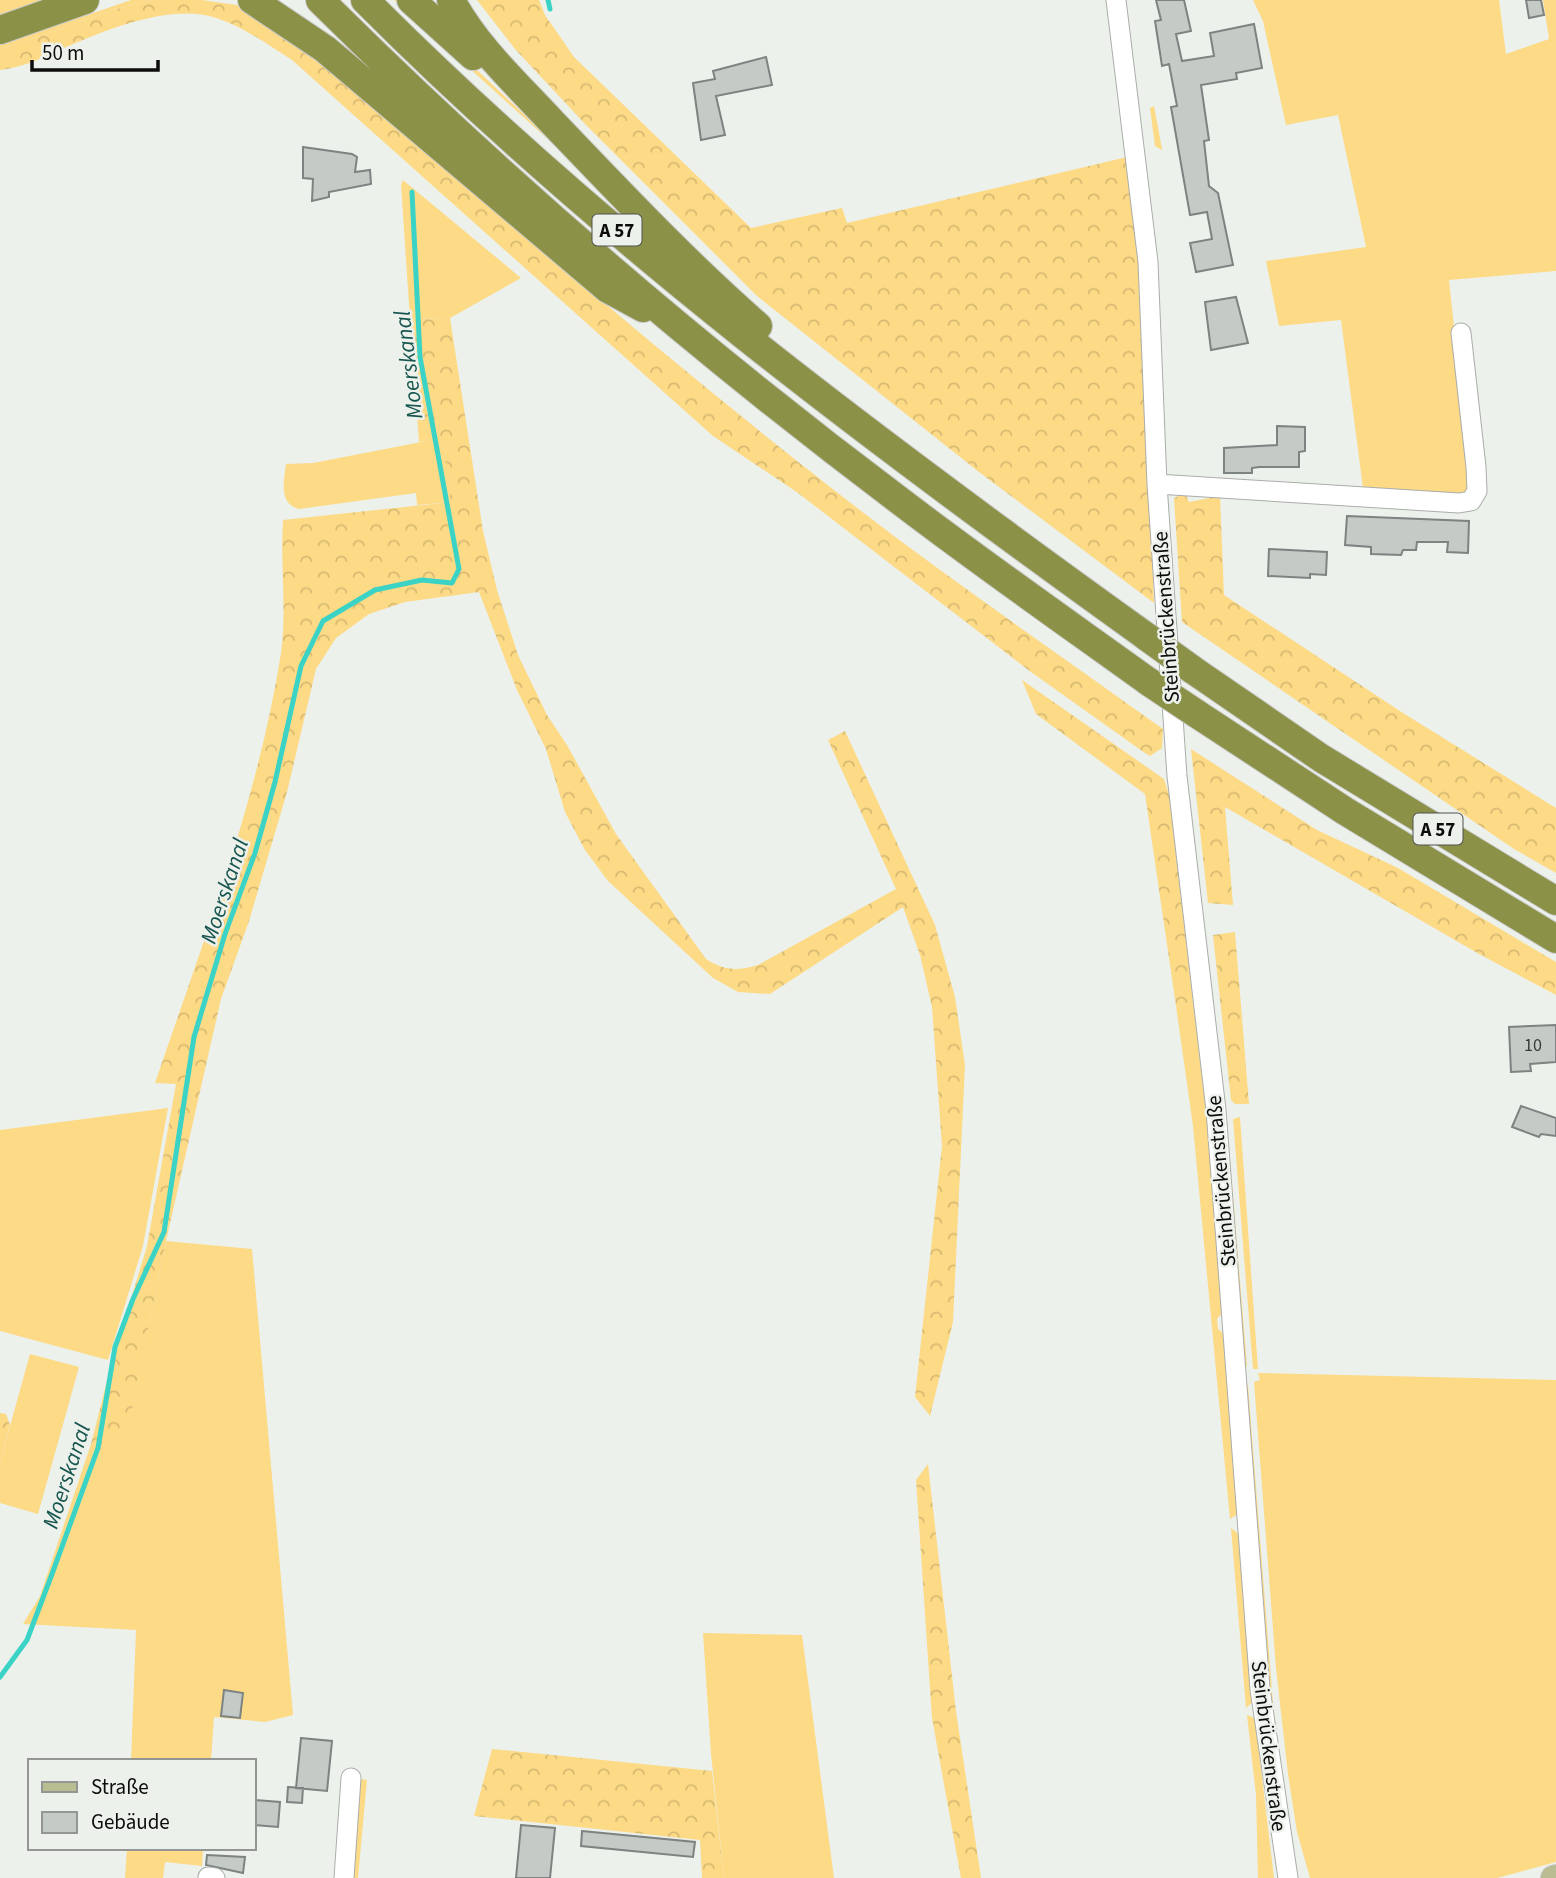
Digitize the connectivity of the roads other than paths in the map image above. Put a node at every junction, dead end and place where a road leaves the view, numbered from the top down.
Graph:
1 (85, 0) edge
2 (252, 0) edge
3 (278, 0) edge
4 (320, 0) edge
5 (365, 0) edge
6 (411, 0) edge
7 (451, 0) edge
8 (1116, 0) edge
9 (0, 30) edge
10 (325, 49) junction
11 (580, 151) junction
12 (1461, 334) dead end
13 (691, 335) junction
14 (884, 442) junction
15 (1157, 484) junction
16 (1556, 901) edge
17 (1556, 939) edge
18 (351, 1778) dead end
19 (344, 1878) edge
20 (1288, 1878) edge

1 - 9 highway
2 - 10 highway
3 - 10 highway
4 - 13 highway, A 57
5 - 14 highway, A 57
6 - 11 highway
7 - 11 highway
8 - 15 street, Steinbrückenstraße
10 - 13 highway
11 - 14 highway
12 - 15 street
13 - 17 highway, A 57, bridge
14 - 16 highway, A 57, bridge
15 - 20 street, Steinbrückenstraße
18 - 19 street

